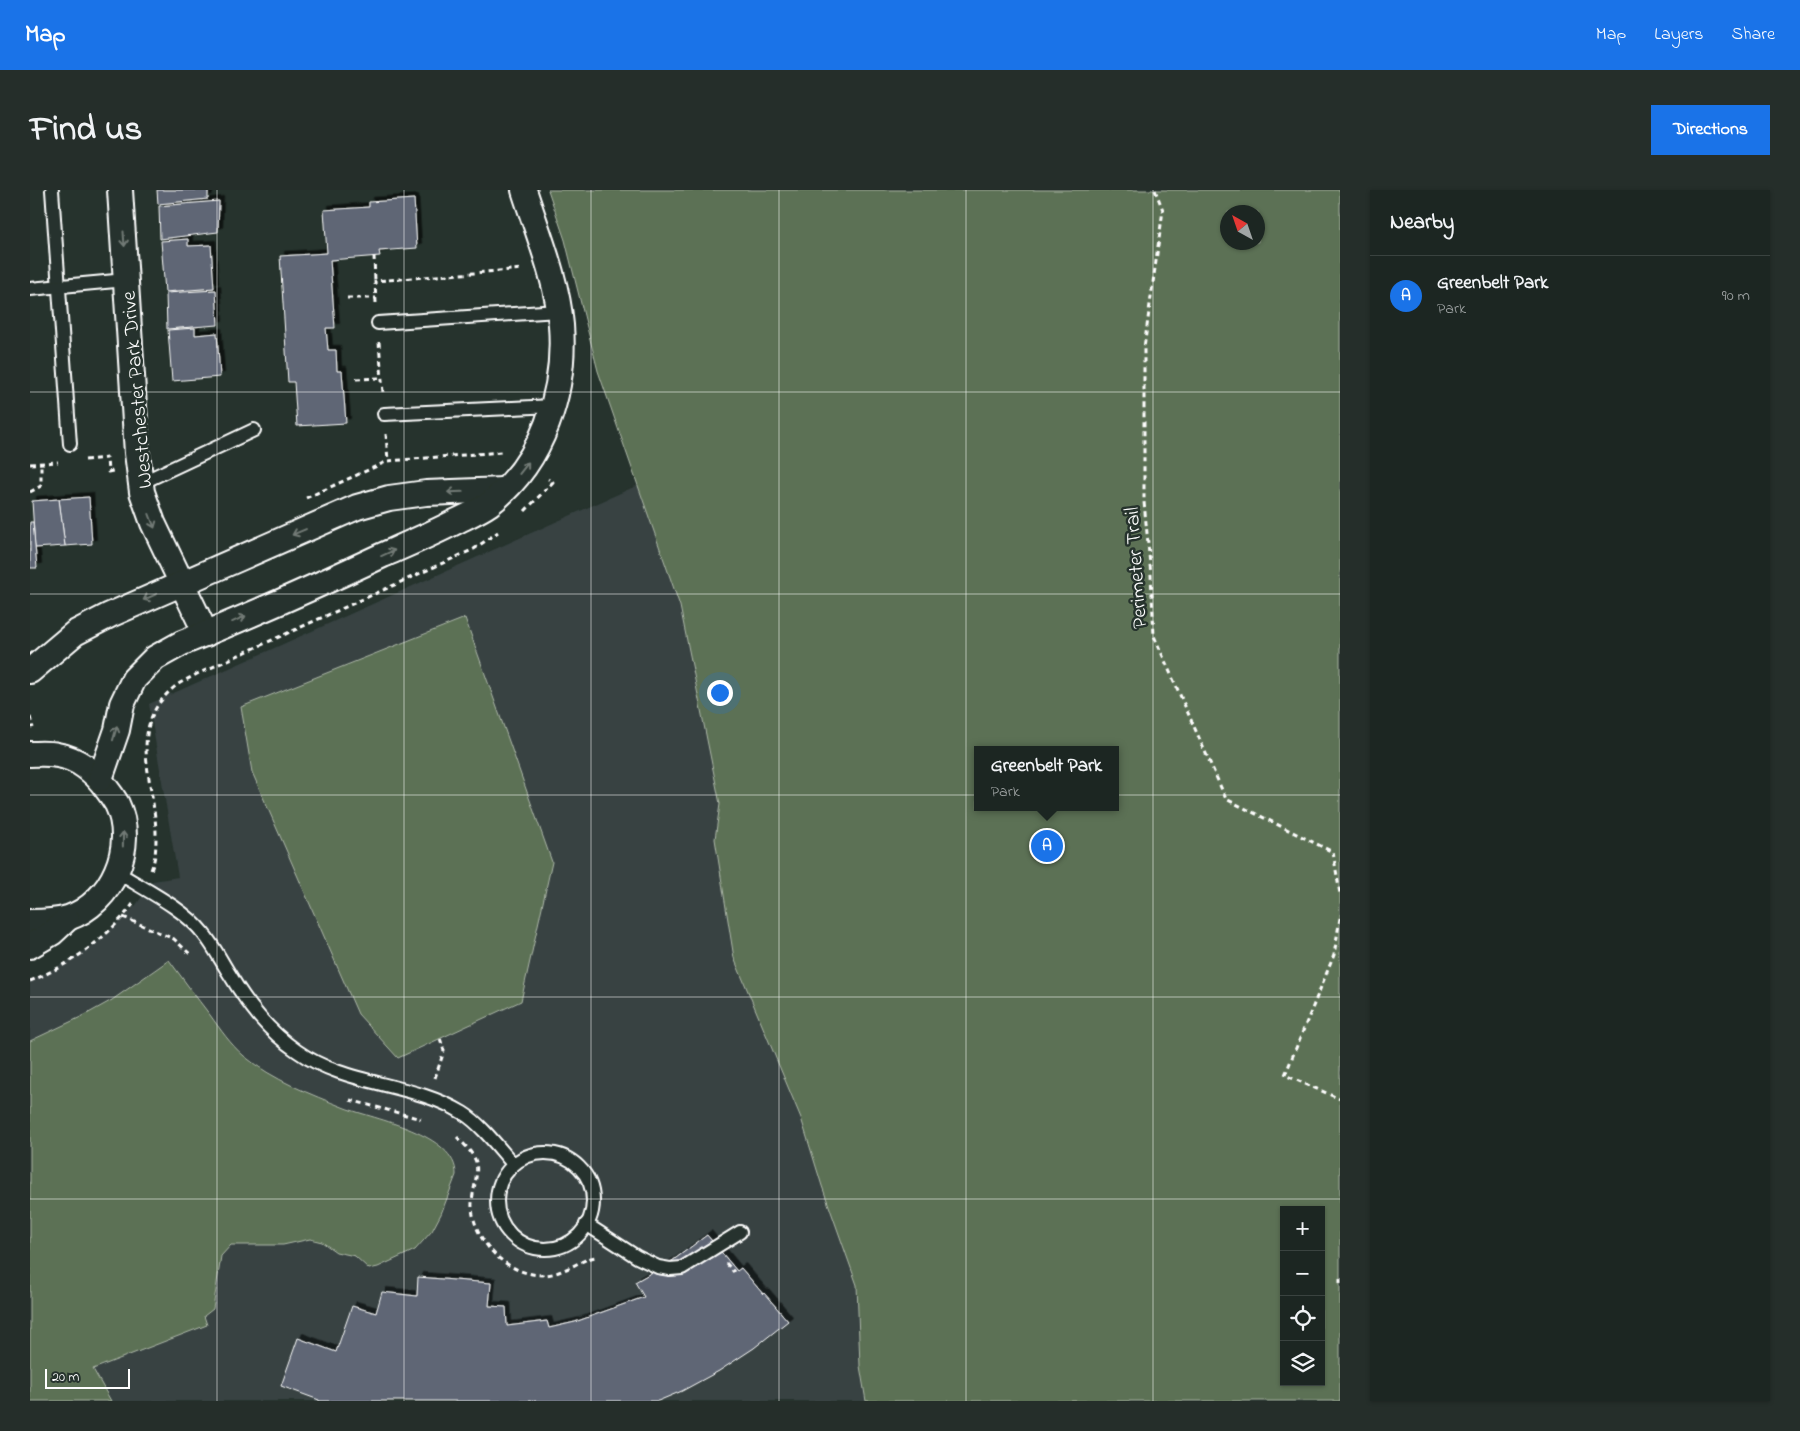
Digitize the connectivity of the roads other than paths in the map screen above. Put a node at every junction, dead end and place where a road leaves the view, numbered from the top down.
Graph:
1 (52, 190) edge
2 (120, 190) edge
3 (524, 190) edge
4 (126, 280) junction
5 (59, 286) junction
6 (30, 289) edge
7 (558, 311) junction
8 (378, 323) dead end
9 (553, 406) junction
10 (384, 414) dead end
11 (254, 430) dead end
12 (70, 444) dead end
13 (141, 483) junction
14 (504, 490) junction
15 (182, 583) junction
16 (206, 634) junction
17 (30, 671) edge
18 (30, 754) edge
19 (100, 779) junction
20 (117, 872) junction
21 (69, 917) junction
22 (30, 922) edge
23 (30, 946) edge
24 (513, 1164) junction
25 (586, 1224) junction
26 (740, 1232) dead end

1 - 5 lane
2 -> 4 street, Westchester Park Drive
3 - 7 street
4 - 5 lane
4 - 13 street, Westchester Park Drive
5 - 6 lane
5 - 12 lane
7 - 8 lane
7 - 9 street
9 - 10 lane
14 -> 9 street
11 - 13 lane
13 -> 15 street, Westchester Park Drive
14 -> 15 street
16 -> 14 street
15 - 16 street, Westchester Park Drive
15 -> 17 street
19 -> 16 street
18 - 19 street
20 -> 19 street
20 - 21 street
20 - 24 lane
21 - 22 street
21 - 23 street
24 - 25 lane
24 - 25 lane
25 - 26 lane

